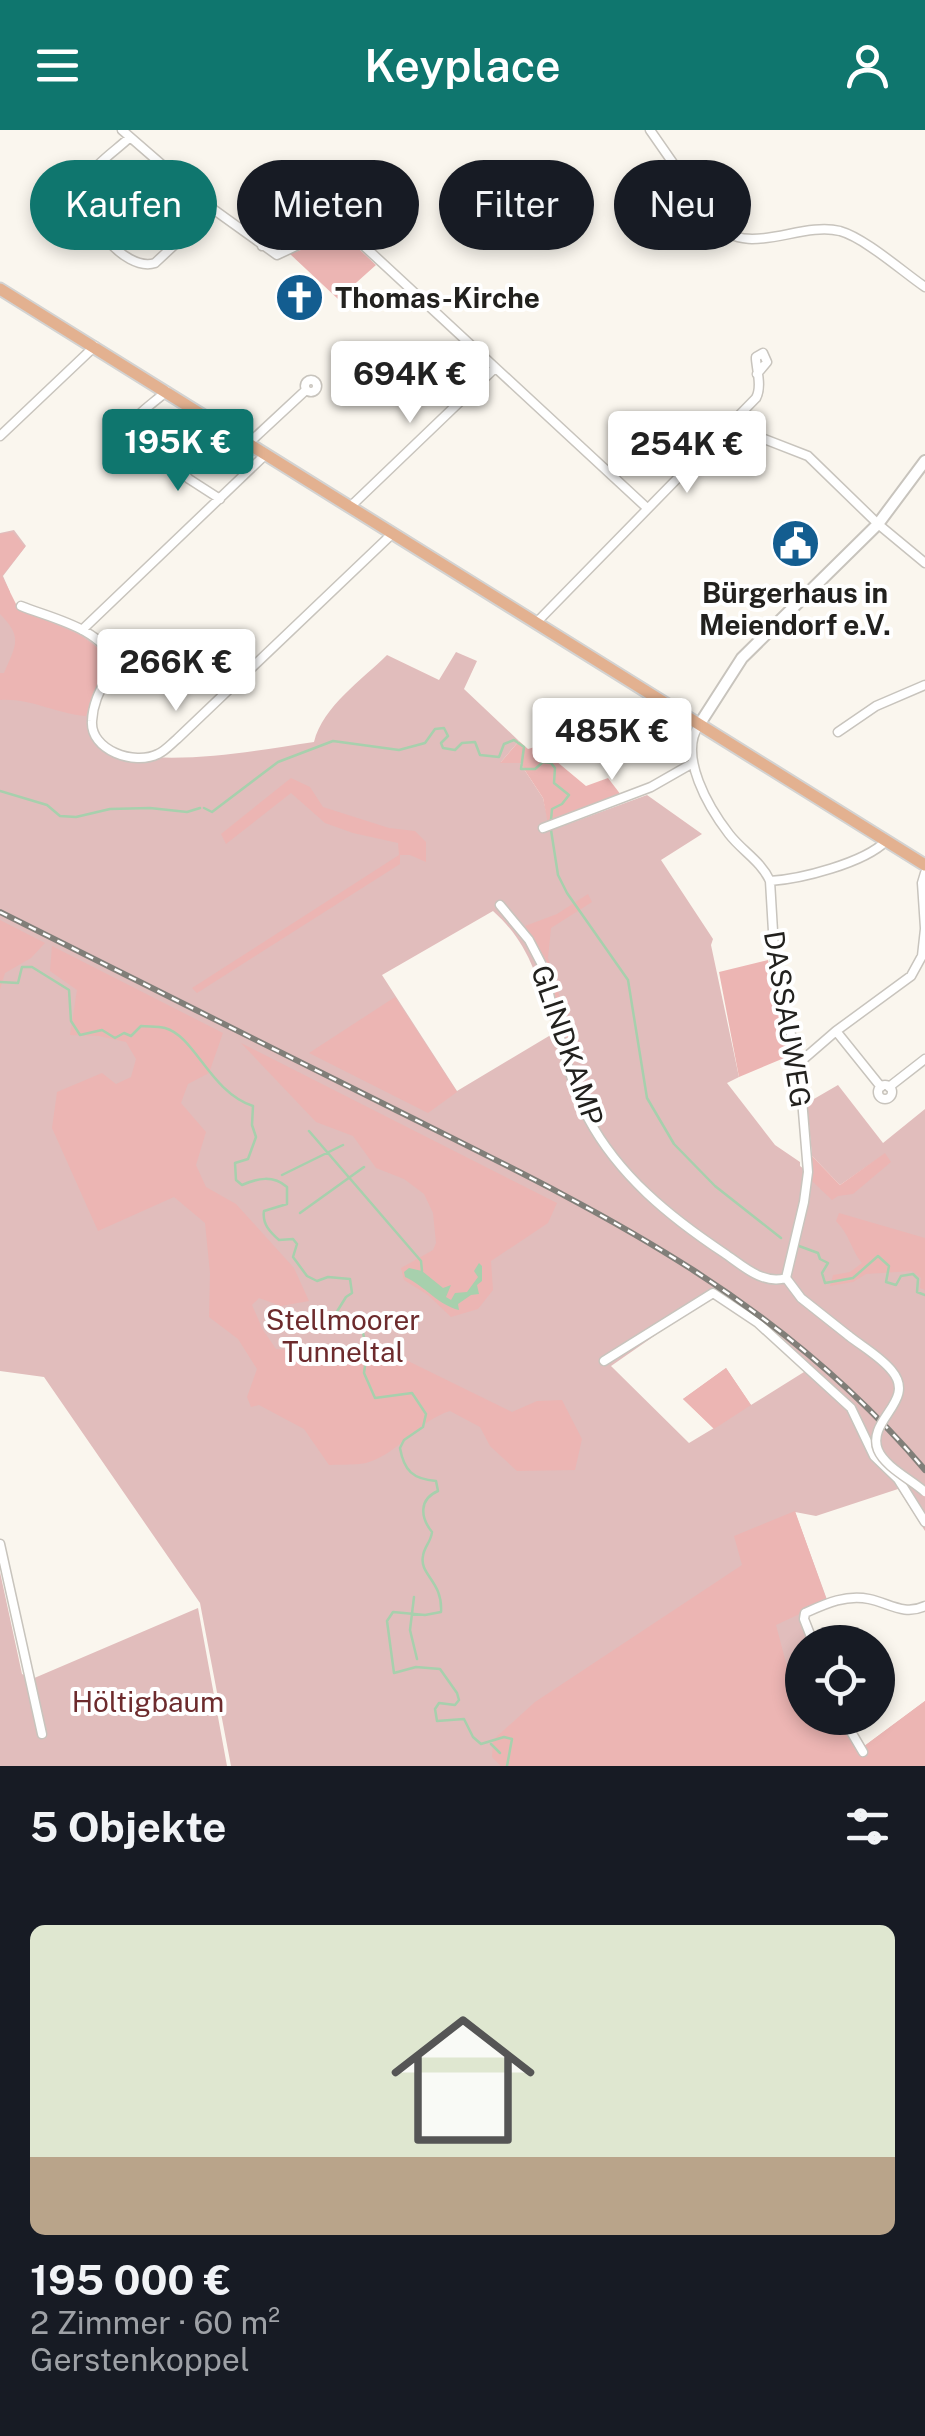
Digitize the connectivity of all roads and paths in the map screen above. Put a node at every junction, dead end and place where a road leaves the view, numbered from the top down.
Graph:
1 (122, 130) edge
2 (650, 130) edge
3 (130, 138) junction
4 (106, 160) edge
5 (156, 160) edge
6 (217, 212) edge
7 (119, 250) edge
8 (169, 250) edge
9 (925, 287) edge
10 (0, 288) edge
11 (96, 346) junction
12 (495, 368) junction
13 (757, 374) dead end
14 (306, 390) dead end
15 (167, 391) junction
16 (733, 422) junction
17 (0, 436) edge
18 (248, 443) junction
19 (266, 454) junction
20 (925, 462) edge
21 (220, 499) junction
22 (350, 507) junction
23 (647, 508) junction
24 (878, 524) junction
25 (392, 534) junction
26 (925, 562) edge
27 (21, 606) dead end
28 (536, 623) junction
29 (82, 630) junction
30 (925, 686) edge
31 (700, 725) junction
32 (838, 732) dead end
33 (693, 764) junction
34 (543, 828) dead end
35 (886, 841) junction
36 (925, 849) edge
37 (921, 863) edge
38 (925, 873) edge
39 (770, 881) junction
40 (500, 905) dead end
41 (925, 928) edge
42 (836, 1031) junction
43 (925, 1059) edge
44 (799, 1063) junction
45 (786, 1278) junction
46 (604, 1361) dead end
47 (925, 1492) edge
48 (925, 1522) edge
49 (0, 1544) edge
50 (925, 1606) edge
51 (807, 1625) edge
52 (42, 1734) dead end
53 (853, 1735) edge
54 (863, 1752) dead end

1 - 3 street
2 - 9 street
3 - 4 street
3 - 5 street
6 - 12 street
7 - 8 street
10 - 11 main road
11 - 15 main road
11 - 17 street
12 - 22 street
12 - 23 street
13 - 16 street
14 - 18 street
15 - 18 main road
15 - 21 street
16 - 23 street
16 - 24 street
18 - 19 main road
19 - 21 street
19 - 22 main road
20 - 24 street
21 - 29 street
22 - 25 main road
23 - 28 street
24 - 26 street
24 - 31 street
25 - 28 main road
25 - 29 street
27 - 29 street
28 - 31 main road
30 - 32 street
31 - 33 street
31 - 35 main road
33 - 34 street
33 - 39 street
35 - 37 main road
35 - 39 street
36 - 37 street
38 - 41 street
39 - 44 street, DASSAUWEG
40 - 45 street, GLINDKAMP
41 - 42 street
42 - 43 street
42 - 44 street
44 - 45 street, DASSAUWEG
45 - 47 street, bridge
46 - 48 street
49 - 52 street
50 - 51 street
53 - 54 street

